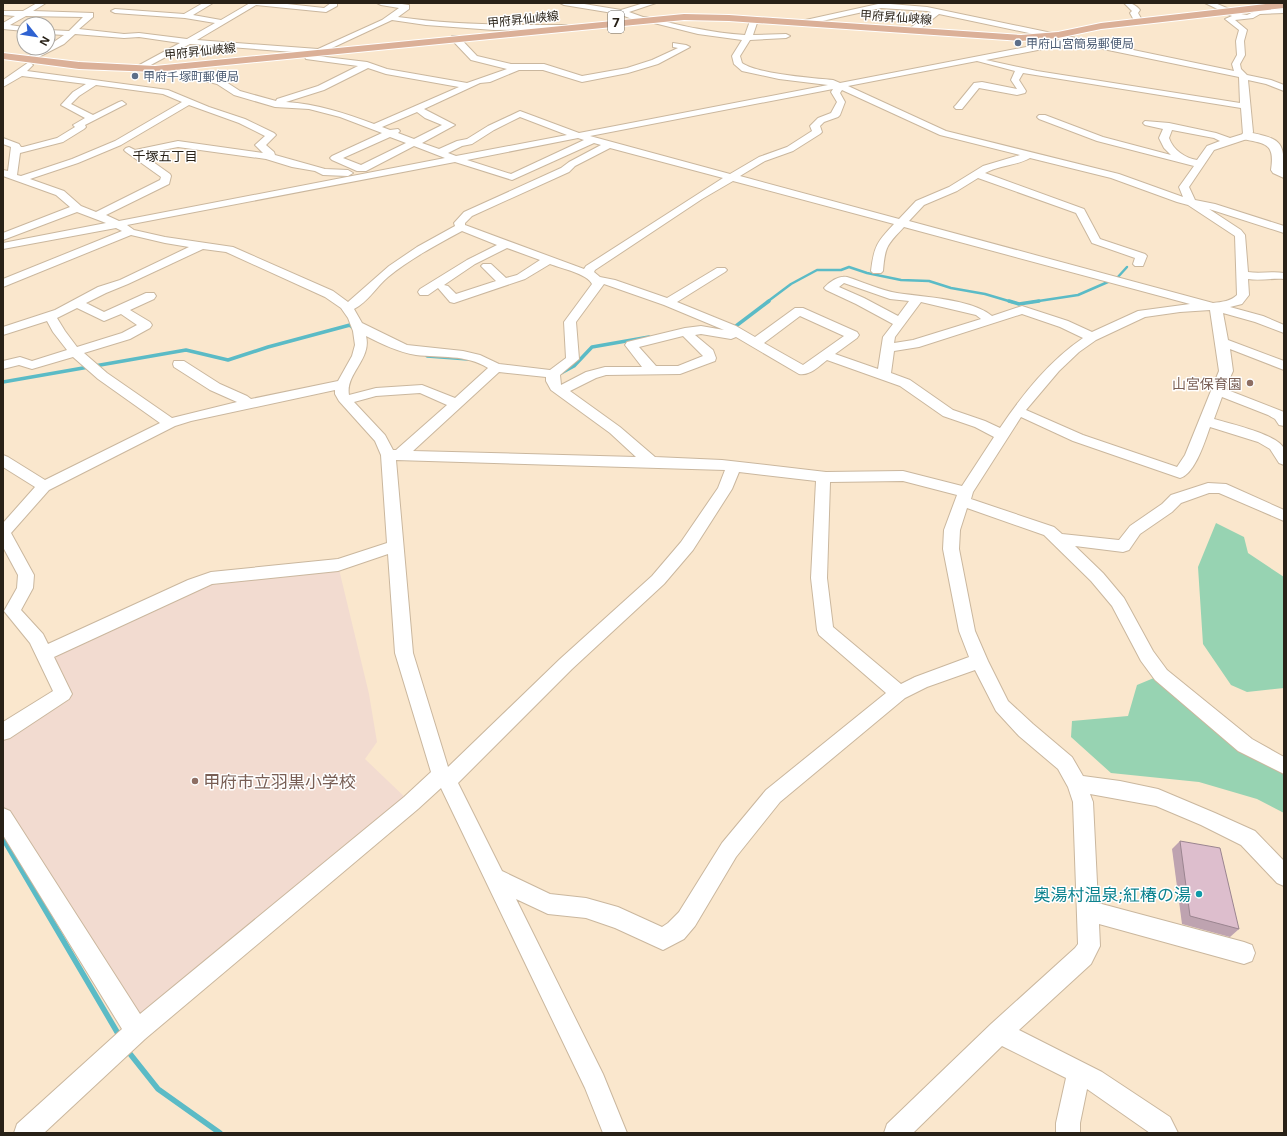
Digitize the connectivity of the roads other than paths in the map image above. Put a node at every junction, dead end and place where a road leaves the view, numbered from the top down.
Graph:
1 (42, 3) edge
2 (128, 3) edge
3 (209, 3) edge
4 (255, 3) edge
5 (380, 3) edge
6 (564, 3) edge
7 (652, 3) edge
8 (940, 3) edge
9 (1128, 3) edge
10 (334, 4) dead end
11 (882, 4) edge
12 (1214, 4) edge
13 (1284, 5) edge
14 (929, 9) junction
15 (115, 10) junction
16 (1284, 11) edge
17 (621, 12) junction
18 (938, 12) junction
19 (3, 13) edge
20 (22, 14) junction
21 (1234, 14) junction
22 (97, 15) junction
23 (185, 16) junction
24 (392, 18) junction
25 (644, 20) junction
26 (754, 20) junction
27 (221, 22) junction
28 (1139, 22) junction
29 (804, 23) junction
30 (3, 27) edge
31 (566, 27) junction
32 (134, 28) dead end
33 (16, 29) edge
34 (912, 31) junction
35 (56, 32) edge
36 (72, 32) junction
37 (122, 36) junction
38 (786, 36) dead end
39 (1056, 36) junction
40 (748, 37) junction
41 (456, 38) junction
42 (1076, 40) junction
43 (188, 42) junction
44 (676, 45) dead end
45 (319, 52) junction
46 (301, 54) junction
47 (3, 56) edge
48 (30, 60) junction
49 (974, 60) junction
50 (367, 65) junction
51 (518, 67) junction
52 (141, 69) junction
53 (1020, 70) junction
54 (21, 73) junction
55 (1242, 76) junction
56 (1284, 81) edge
57 (1268, 82) junction
58 (94, 83) junction
59 (3, 84) edge
60 (468, 86) junction
61 (840, 86) junction
62 (1284, 88) edge
63 (188, 102) junction
64 (272, 103) junction
65 (122, 104) dead end
66 (1245, 106) junction
67 (959, 107) dead end
68 (418, 109) junction
69 (428, 116) junction
70 (1042, 117) dead end
71 (94, 118) junction
72 (415, 122) dead end
73 (1148, 123) dead end
74 (1169, 126) junction
75 (374, 127) junction
76 (402, 128) dead end
77 (389, 133) junction
78 (579, 135) junction
79 (1247, 136) junction
80 (593, 140) junction
81 (3, 141) edge
82 (1230, 141) junction
83 (120, 143) junction
84 (414, 143) junction
85 (610, 144) junction
86 (532, 148) dead end
87 (15, 150) junction
88 (134, 153) junction
89 (438, 153) junction
90 (1027, 155) junction
91 (268, 156) junction
92 (556, 158) junction
93 (454, 159) junction
94 (1183, 160) junction
95 (572, 164) junction
96 (1200, 164) junction
97 (362, 172) junction
98 (977, 174) junction
99 (1284, 174) edge
100 (732, 176) junction
101 (10, 177) edge
102 (1190, 201) junction
103 (77, 208) junction
104 (98, 215) junction
105 (903, 223) junction
106 (118, 224) junction
107 (461, 227) junction
108 (1284, 230) edge
109 (130, 232) junction
110 (3, 237) edge
111 (505, 244) junction
112 (202, 245) junction
113 (3, 246) edge
114 (549, 259) junction
115 (1139, 264) dead end
116 (487, 266) dead end
117 (720, 270) dead end
118 (877, 271) dead end
119 (1243, 275) junction
120 (593, 276) junction
121 (1284, 276) edge
122 (3, 283) edge
123 (504, 283) junction
124 (444, 288) dead end
125 (424, 292) dead end
126 (1243, 295) junction
127 (150, 296) dead end
128 (917, 299) junction
129 (668, 302) junction
130 (78, 304) junction
131 (1213, 307) junction
132 (348, 308) junction
133 (121, 309) junction
134 (50, 316) junction
135 (1259, 319) junction
136 (991, 321) junction
137 (899, 322) junction
138 (358, 326) junction
139 (1284, 329) edge
140 (3, 331) edge
141 (685, 332) junction
142 (738, 333) junction
143 (1092, 337) junction
144 (1222, 342) junction
145 (756, 343) junction
146 (887, 348) junction
147 (75, 352) junction
148 (826, 355) junction
149 (179, 364) dead end
150 (3, 365) edge
151 (1284, 366) edge
152 (496, 368) junction
153 (651, 369) junction
154 (553, 374) junction
155 (884, 374) junction
156 (342, 384) junction
157 (561, 390) junction
158 (1218, 391) junction
159 (346, 400) junction
160 (248, 404) junction
161 (458, 404) junction
162 (1018, 411) junction
163 (1206, 421) junction
164 (1284, 422) edge
165 (170, 423) junction
166 (1002, 435) junction
167 (394, 454) junction
168 (3, 460) edge
169 (1284, 460) edge
170 (651, 462) junction
171 (734, 466) junction
172 (823, 477) junction
173 (44, 486) junction
174 (964, 497) junction
175 (1284, 516) edge
176 (3, 533) edge
177 (1058, 539) junction
178 (396, 546) junction
179 (43, 654) junction
180 (979, 661) junction
181 (899, 693) junction
182 (3, 732) edge
183 (1284, 766) edge
184 (444, 778) junction
185 (1077, 784) junction
186 (3, 817) edge
187 (1248, 838) junction
188 (1284, 865) edge
189 (1284, 876) edge
190 (495, 878) junction
191 (1088, 911) junction
192 (1244, 953) dead end
193 (137, 1032) junction
194 (999, 1032) junction
195 (1080, 1072) junction
196 (26, 1133) edge
197 (615, 1133) edge
198 (896, 1133) edge
199 (1068, 1133) edge
200 (1166, 1133) edge

1 - 20 street
2 - 15 street
3 - 23 street
4 - 10 street
4 - 27 street
5 - 24 street
6 - 17 street
7 - 17 street
8 - 14 street
9 - 28 street
11 - 14 street
11 - 29 street
12 - 21 street
13 - 21 main road, 甲府昇仙峡線 / 7
14 - 18 street
15 - 22 street
15 - 23 street
16 - 21 street
17 - 25 street
18 - 34 street
18 - 39 street
19 - 20 street
20 - 22 street
20 - 30 street
21 - 28 main road, 甲府昇仙峡線 / 7
21 - 55 street
22 - 36 street
23 - 27 street
24 - 31 street
24 - 45 street
25 - 26 main road, 甲府昇仙峡線 / 7
25 - 31 main road, 甲府昇仙峡線 / 7
25 - 40 street
26 - 29 main road, 甲府昇仙峡線 / 7
26 - 40 street
27 - 43 street
28 - 39 main road, 甲府昇仙峡線 / 7
29 - 34 main road, 甲府昇仙峡線 / 7
30 - 33 street
31 - 41 main road, 甲府昇仙峡線 / 7
32 - 37 street
34 - 39 main road, 甲府昇仙峡線 / 7
35 - 36 street
36 - 37 street
36 - 48 street
37 - 43 street
38 - 40 street
39 - 42 street
40 - 61 street
41 - 45 main road, 甲府昇仙峡線 / 7
41 - 51 street
42 - 49 street
42 - 55 street
43 - 45 street
43 - 52 street
44 - 51 street
45 - 46 main road, 甲府昇仙峡線 / 7
46 - 50 street
46 - 52 main road, 甲府昇仙峡線 / 7
47 - 48 main road, 甲府昇仙峡線 / 7
48 - 52 main road, 甲府昇仙峡線 / 7
48 - 54 street
49 - 53 street
49 - 61 street
50 - 60 street
50 - 64 street
51 - 60 street
52 - 64 street
53 - 66 street
53 - 67 street
54 - 58 street
54 - 59 street
55 - 57 street
55 - 66 street
56 - 57 street
57 - 62 street
58 - 63 street
58 - 71 street
60 - 68 street
61 - 78 street
61 - 90 street
61 - 100 street
63 - 83 street
63 - 91 street
64 - 75 street
65 - 71 street
66 - 79 street
68 - 69 street
68 - 75 street
69 - 72 street
69 - 84 street
70 - 94 street
71 - 87 street
73 - 74 street
74 - 82 street
74 - 94 street
75 - 77 street
76 - 77 street
77 - 84 street
77 - 97 street
78 - 80 street
78 - 89 street
78 - 93 street
79 - 82 street
79 - 99 street
80 - 85 street
80 - 92 street
81 - 87 street
82 - 96 street
83 - 88 street
83 - 101 street
84 - 89 street
84 - 97 street
85 - 95 street
85 - 100 street
86 - 92 street
87 - 101 street
88 - 91 street
88 - 104 street
89 - 93 street
90 - 98 street
90 - 102 street
91 - 97 street
92 - 93 street
92 - 95 street
93 - 97 street
94 - 96 street
95 - 107 street
96 - 102 street
97 - 106 street
98 - 105 street
98 - 115 street
100 - 105 street
100 - 120 street
101 - 103 street
102 - 108 street
102 - 119 street
103 - 104 street
103 - 110 street
104 - 106 street
105 - 118 street
105 - 131 street
106 - 109 street
106 - 113 street
107 - 111 street
107 - 132 street
109 - 112 street
109 - 122 street
111 - 114 street
111 - 125 street
112 - 130 street
112 - 132 street
114 - 120 street
114 - 123 street
116 - 123 street
117 - 129 street
119 - 121 street
119 - 126 street
120 - 129 street
120 - 154 street
123 - 124 street
126 - 131 street
126 - 135 street
127 - 133 street
128 - 136 street
128 - 137 street
128 - 137 street
129 - 142 street
130 - 133 street
130 - 134 street
131 - 135 street
131 - 143 street
131 - 144 street
132 - 138 street
133 - 147 street
134 - 140 street
134 - 147 street
135 - 139 street
136 - 143 street
136 - 146 street
137 - 146 street
138 - 152 street
138 - 156 street
141 - 142 street
141 - 153 street
141 - 153 street
142 - 145 street
143 - 162 street
144 - 151 street
144 - 158 street
145 - 148 street
145 - 148 street
146 - 155 street
147 - 150 street
147 - 165 street
148 - 155 street
149 - 160 street
152 - 154 street
152 - 161 street
153 - 157 street
154 - 157 street
155 - 166 street
156 - 159 street
156 - 160 street
157 - 170 street
158 - 163 street
158 - 164 street
159 - 161 street
159 - 167 street
160 - 165 street
161 - 167 street
162 - 163 street
162 - 166 street
163 - 169 street
165 - 173 street
166 - 174 street
167 - 170 street
167 - 178 street
168 - 173 street
170 - 171 street
171 - 172 street
171 - 184 street
172 - 174 street
172 - 181 street
173 - 176 street
174 - 177 street
174 - 180 street
175 - 177 street
176 - 179 street
177 - 183 street
178 - 179 street
178 - 184 street
179 - 182 street
180 - 181 street
180 - 185 street
181 - 190 street
184 - 190 street
184 - 193 street
185 - 187 street
185 - 191 street
186 - 193 street
187 - 188 street
187 - 189 street
190 - 197 street
191 - 192 street
191 - 194 street
193 - 196 street
194 - 195 street
194 - 198 street
195 - 199 street
195 - 200 street

